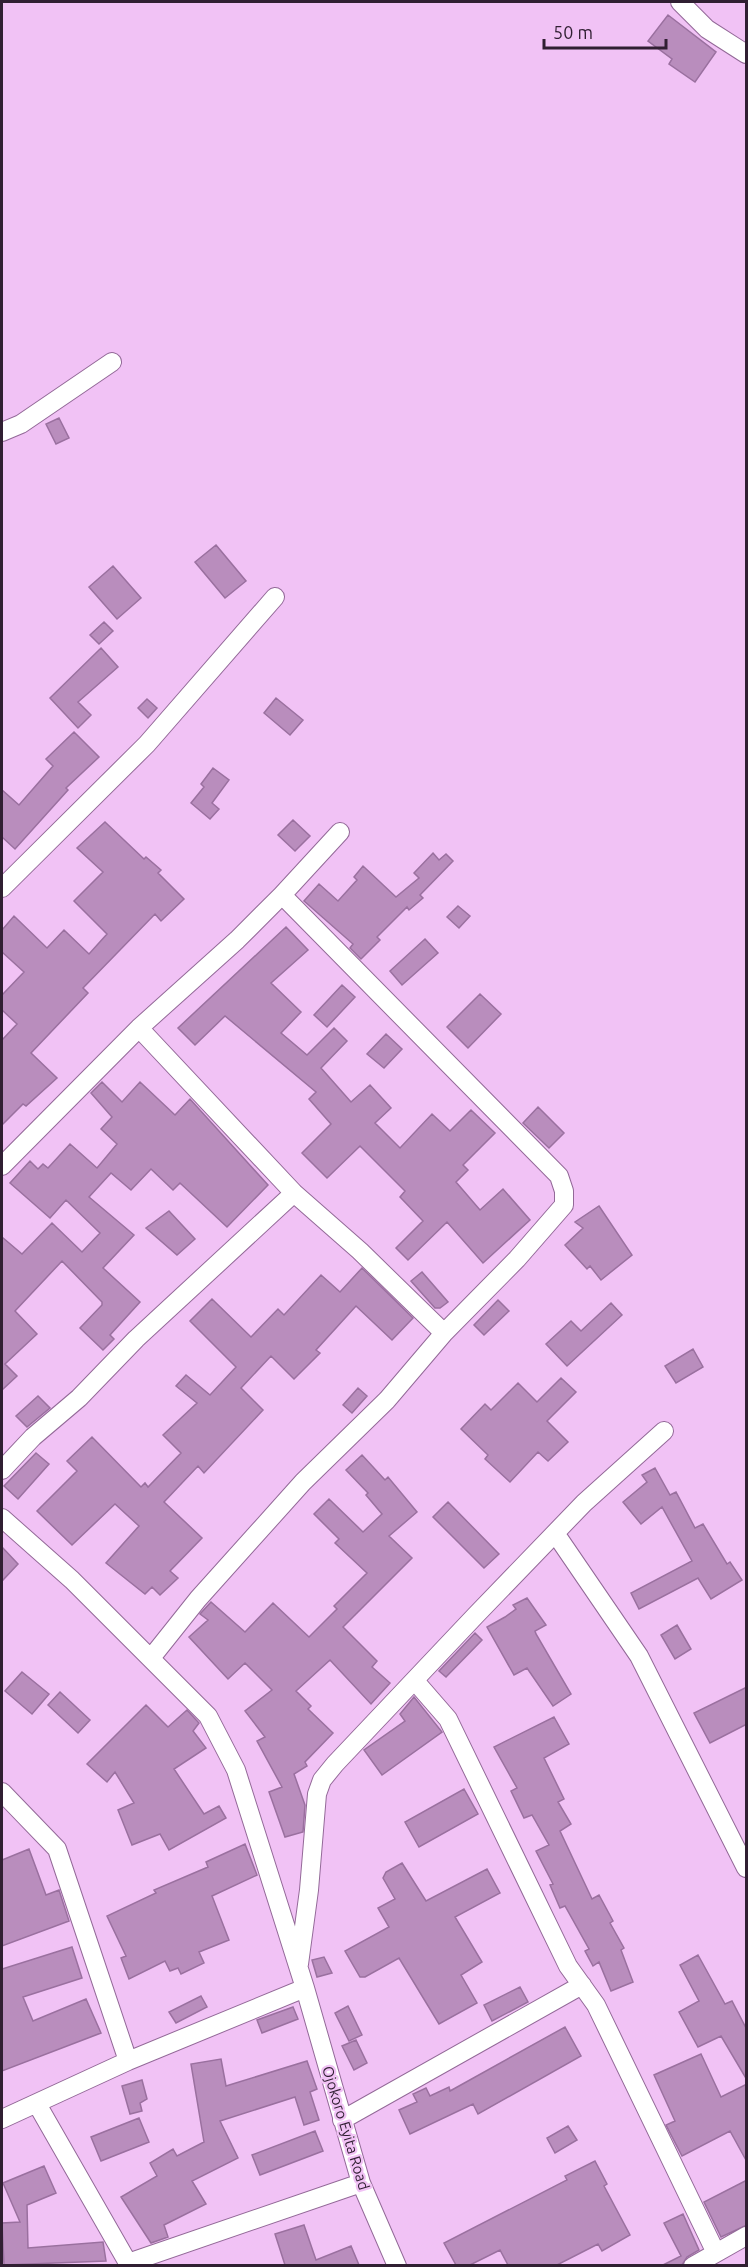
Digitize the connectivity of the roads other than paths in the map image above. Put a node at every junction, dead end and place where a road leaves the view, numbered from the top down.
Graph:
1 (681, 2) edge
2 (747, 54) edge
3 (112, 362) dead end
4 (2, 432) edge
5 (275, 597) dead end
6 (340, 832) dead end
7 (2, 888) edge
8 (282, 895) junction
9 (139, 1028) junction
10 (2, 1166) edge
11 (294, 1193) junction
12 (444, 1334) junction
13 (664, 1431) dead end
14 (2, 1470) edge
15 (2, 1518) edge
16 (555, 1533) junction
17 (152, 1658) junction
18 (415, 1681) junction
19 (2, 1792) edge
20 (747, 1868) edge
21 (298, 1969) junction
22 (582, 1985) junction
23 (305, 1988) junction
24 (128, 2061) junction
25 (37, 2104) junction
26 (2, 2119) edge
27 (342, 2120) junction
28 (361, 2183) junction
29 (747, 2236) edge
30 (716, 2253) junction
31 (128, 2264) edge
32 (397, 2265) edge
33 (693, 2265) edge

1 - 2 street
3 - 4 street
5 - 7 street
6 - 8 street
8 - 9 street
8 - 12 street
9 - 10 street
9 - 11 street
11 - 12 street
11 - 14 street
12 - 17 street
13 - 16 street
15 - 17 street, Ojokoro Eyita Road
16 - 18 street
16 - 20 street
17 - 21 street, Ojokoro Eyita Road
18 - 21 street
18 - 22 street
19 - 24 street
21 - 23 street, Ojokoro Eyita Road
22 - 27 street
22 - 30 street
23 - 24 street
23 - 27 street, Ojokoro Eyita Road
24 - 25 street
25 - 26 street
25 - 31 street
27 - 28 street, Ojokoro Eyita Road
28 - 31 street
28 - 32 street, Ojokoro Eyita Road
29 - 30 street
30 - 33 street

